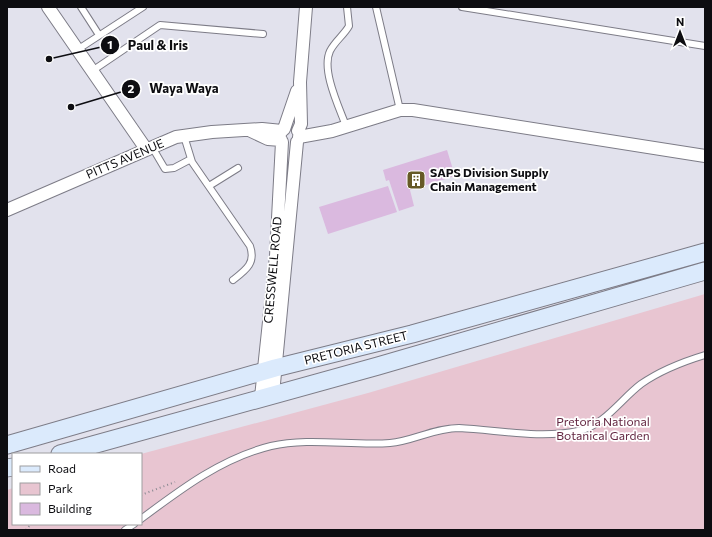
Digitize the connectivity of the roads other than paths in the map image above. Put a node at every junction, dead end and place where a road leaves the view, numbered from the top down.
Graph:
1 (48, 7) edge
2 (81, 7) edge
3 (144, 7) edge
4 (306, 7) edge
5 (347, 7) edge
6 (376, 7) edge
7 (462, 7) edge
8 (263, 34) dead end
9 (99, 35) junction
10 (705, 46) edge
11 (77, 50) junction
12 (92, 71) junction
13 (300, 82) junction
14 (400, 110) junction
15 (346, 126) junction
16 (184, 136) junction
17 (282, 136) junction
18 (298, 137) junction
19 (149, 148) junction
20 (705, 156) edge
21 (191, 159) junction
22 (238, 168) dead end
23 (209, 186) junction
24 (7, 210) edge
25 (705, 252) edge
26 (705, 271) edge
27 (233, 280) dead end
28 (705, 355) edge
29 (269, 370) junction
30 (267, 396) junction
31 (7, 445) edge
32 (64, 453) edge
33 (142, 518) edge

1 - 11 street
2 - 9 lane
3 - 9 lane
4 - 13 street, CRESSWELL ROAD
5 - 15 lane
6 - 14 lane
7 - 10 lane
8 - 12 lane
9 - 11 lane
11 - 12 street
12 - 19 street
13 - 17 street, CRESSWELL ROAD
13 - 18 street, CRESSWELL ROAD
14 - 15 street
14 - 20 street
15 - 18 street
16 - 17 street, PITTS AVENUE
16 - 19 street, PITTS AVENUE
16 - 21 lane
17 - 18 street
17 - 18 street
17 - 29 street, CRESSWELL ROAD
18 - 29 street, CRESSWELL ROAD
19 - 21 lane
19 - 24 street, PITTS AVENUE
21 - 23 lane
22 - 23 lane
23 - 27 lane
25 - 29 main road, PRETORIA STREET
26 - 30 main road, PRETORIA STREET
28 - 33 lane
29 - 30 street, CRESSWELL ROAD
29 - 31 main road, PRETORIA STREET
30 - 32 main road, PRETORIA STREET

